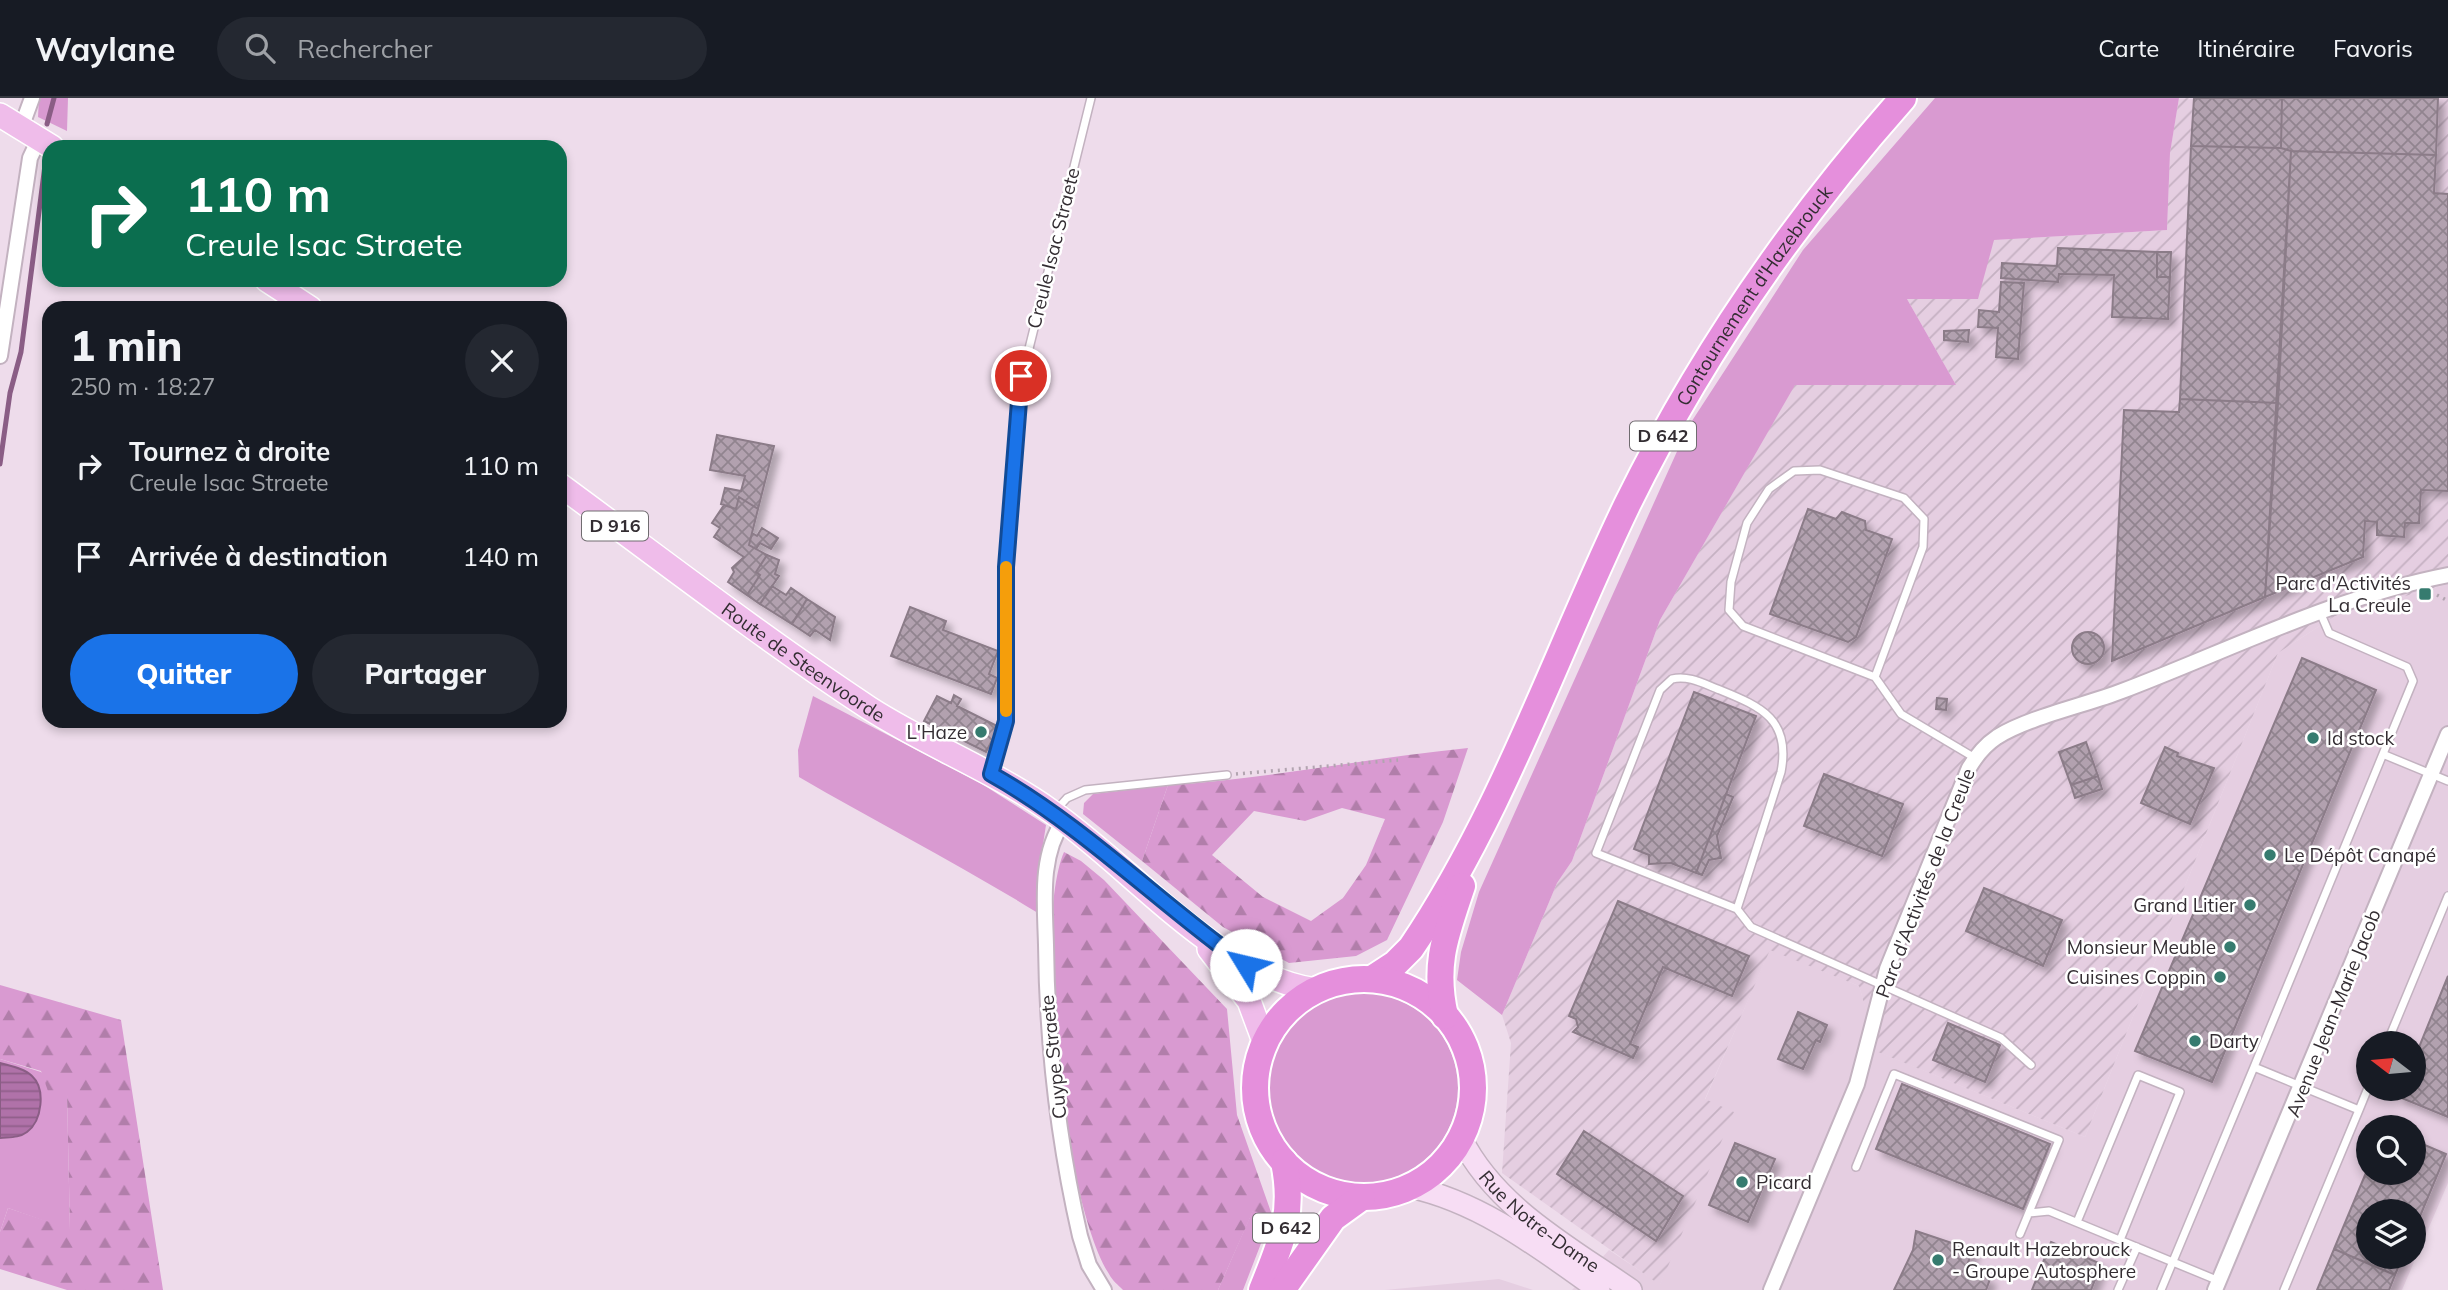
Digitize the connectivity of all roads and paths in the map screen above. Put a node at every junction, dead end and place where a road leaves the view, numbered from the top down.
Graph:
1 (32, 98) edge
2 (1091, 98) edge
3 (1902, 98) edge
4 (0, 114) edge
5 (37, 138) edge
6 (278, 287) edge
7 (299, 301) edge
8 (0, 356) edge
9 (567, 490) edge
10 (2448, 575) edge
11 (2320, 612) junction
12 (1875, 677) junction
13 (2448, 734) edge
14 (2385, 755) junction
15 (1975, 758) junction
16 (1398, 760) dead end
17 (991, 774) junction
18 (2431, 774) junction
19 (1227, 775) joint
20 (2448, 781) edge
21 (1488, 812) junction
22 (1059, 816) junction
23 (2448, 896) edge
24 (1737, 909) junction
25 (1189, 925) junction
26 (1372, 979) junction
27 (1883, 983) junction
28 (1316, 990) junction
29 (1446, 1016) junction
30 (2392, 1031) edge
31 (1265, 1044) junction
32 (2031, 1065) dead end
33 (2254, 1067) junction
34 (2302, 1087) junction
35 (2363, 1101) edge
36 (2359, 1110) junction
37 (1461, 1138) junction
38 (1284, 1162) junction
39 (1856, 1167) dead end
40 (1410, 1187) junction
41 (1362, 1197) junction
42 (2029, 1213) junction
43 (2077, 1222) junction
44 (2020, 1234) dead end
45 (2120, 1240) junction
46 (2137, 1247) junction
47 (2173, 1261) junction
48 (2217, 1286) edge
49 (1104, 1290) edge
50 (1262, 1290) edge
51 (1282, 1290) edge
52 (1599, 1290) edge
53 (1631, 1290) edge
54 (1771, 1290) edge
55 (2118, 1290) edge
56 (2161, 1290) edge
57 (2284, 1290) edge

1 - 5 street
2 - 17 lane, Creule Isac Straete
3 - 21 highway, Contournement d'Hazebrouck / D 642
4 - 5 main road
5 - 8 street
6 - 7 main road
9 - 17 main road, Route de Steenvoorde / D 916
10 - 11 street, Parc d'Activités de la Creule
11 - 14 lane
11 - 15 street, Parc d'Activités de la Creule
12 - 12 lane
12 - 15 lane
13 - 18 street, Avenue Jean-Marie Jacob
14 - 18 lane
14 - 33 lane
15 - 27 street, Parc d'Activités de la Creule
16 - 19 path
17 - 22 main road, Route de Steenvoorde / D 916
18 - 20 lane
18 - 34 street, Avenue Jean-Marie Jacob
19 - 22 lane
21 - 26 highway, Contournement d'Hazebrouck / D 642
21 - 29 highway, Contournement d'Hazebrouck / D 642
22 - 25 main road, Route de Steenvoorde / D 916
22 - 49 street, Cuype Straete
23 - 30 lane
24 - 24 lane
24 - 27 lane
25 - 28 main road, Route de Steenvoorde
25 - 31 main road, Route de Steenvoorde
26 - 28 highway
26 - 29 highway
27 - 32 lane
27 - 54 street, Parc d'Activités de la Creule
28 - 31 highway
29 - 37 highway
31 - 38 highway
33 - 34 lane
33 - 47 lane
34 - 36 lane
34 - 48 street, Avenue Jean-Marie Jacob
35 - 36 lane
36 - 57 lane
37 - 40 highway
37 - 53 main road, Rue Notre-Dame
38 - 41 highway
38 - 50 highway, D 642
39 - 42 lane
40 - 41 highway
40 - 52 main road, Rue Notre-Dame
41 - 51 highway, D 642
42 - 43 lane
42 - 44 lane
43 - 45 lane
43 - 45 lane
45 - 46 lane
46 - 47 lane
46 - 55 lane
47 - 48 lane
47 - 56 lane

